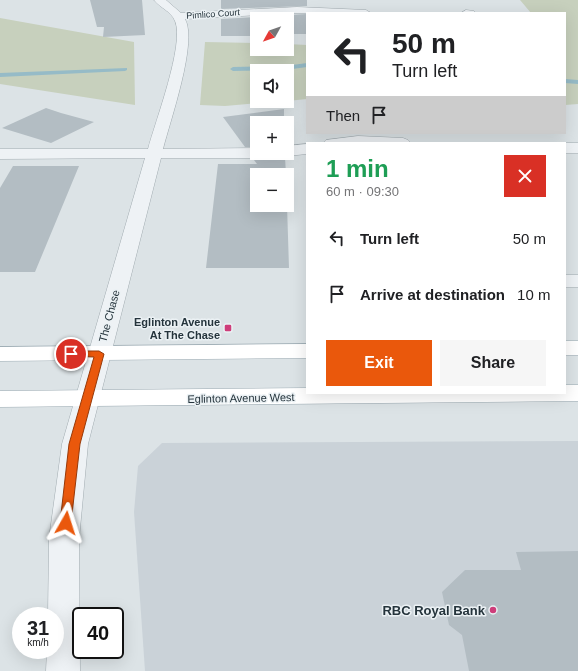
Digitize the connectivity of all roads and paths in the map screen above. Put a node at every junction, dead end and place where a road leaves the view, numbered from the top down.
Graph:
1 (159, 0) edge
2 (341, 12) edge
3 (179, 16) junction
4 (338, 142) edge
5 (392, 142) edge
6 (0, 143) edge
7 (566, 148) edge
8 (578, 148) edge
9 (306, 149) edge
10 (294, 150) edge
11 (153, 153) junction
12 (250, 153) edge
13 (0, 154) edge
14 (42, 154) junction
15 (578, 280) edge
16 (566, 281) edge
17 (566, 348) edge
18 (578, 348) edge
19 (306, 351) edge
20 (0, 354) edge
21 (99, 354) junction
22 (566, 393) edge
23 (578, 393) edge
24 (496, 394) edge
25 (0, 399) edge
26 (87, 399) junction
27 (63, 671) edge

1 - 3 street
2 - 3 street, Pimlico Court
3 - 11 street, The Chase
4 - 5 street
6 - 14 street
7 - 8 street
9 - 10 street
11 - 12 street
11 - 14 street
11 - 21 street, The Chase
13 - 14 street
15 - 16 street
17 - 18 main road
19 - 21 main road
20 - 21 main road
21 - 26 street, The Chase
22 - 23 main road, Eglinton Avenue West
24 - 26 main road, Eglinton Avenue West
25 - 26 main road, Eglinton Avenue West
26 - 27 street, The Chase

